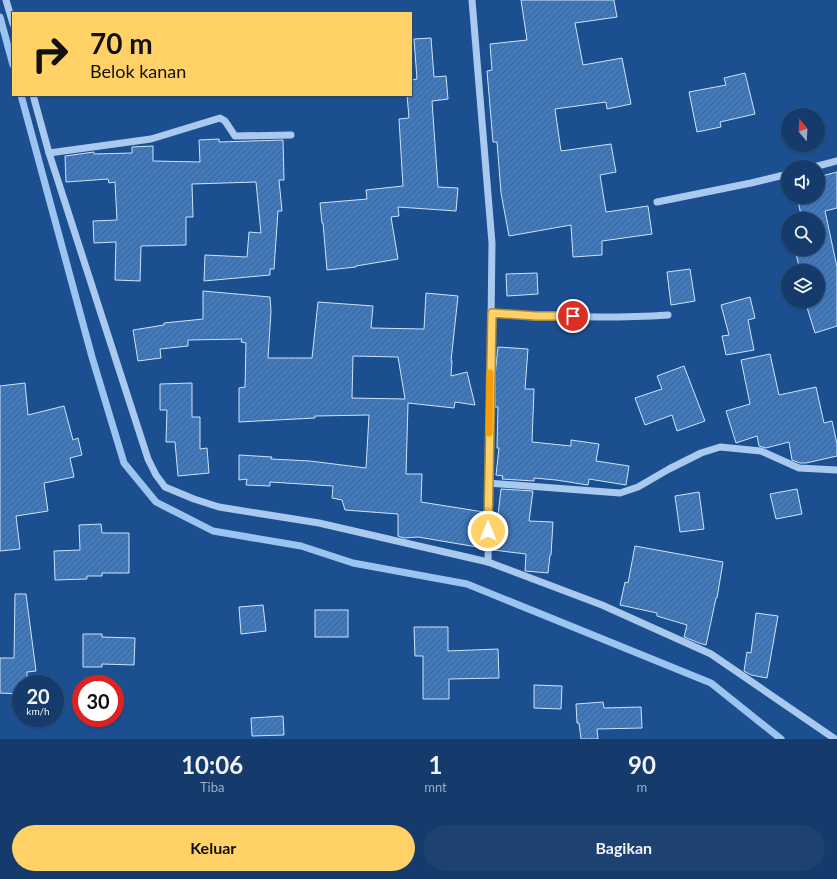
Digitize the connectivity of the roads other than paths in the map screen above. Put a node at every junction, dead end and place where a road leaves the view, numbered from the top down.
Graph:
1 (6, 0) edge
2 (472, 0) edge
3 (12, 21) edge
4 (33, 96) edge
5 (291, 135) dead end
6 (49, 153) junction
7 (837, 161) edge
8 (825, 164) edge
9 (781, 176) edge
10 (657, 202) dead end
11 (492, 313) junction
12 (668, 315) dead end
13 (837, 470) edge
14 (488, 483) junction
15 (488, 562) junction
16 (835, 739) edge

1 - 3 street
2 - 11 street
4 - 6 street
5 - 6 street
6 - 15 street
7 - 8 street
9 - 10 street
11 - 12 street
11 - 14 street
13 - 14 street
14 - 15 street
15 - 16 street

